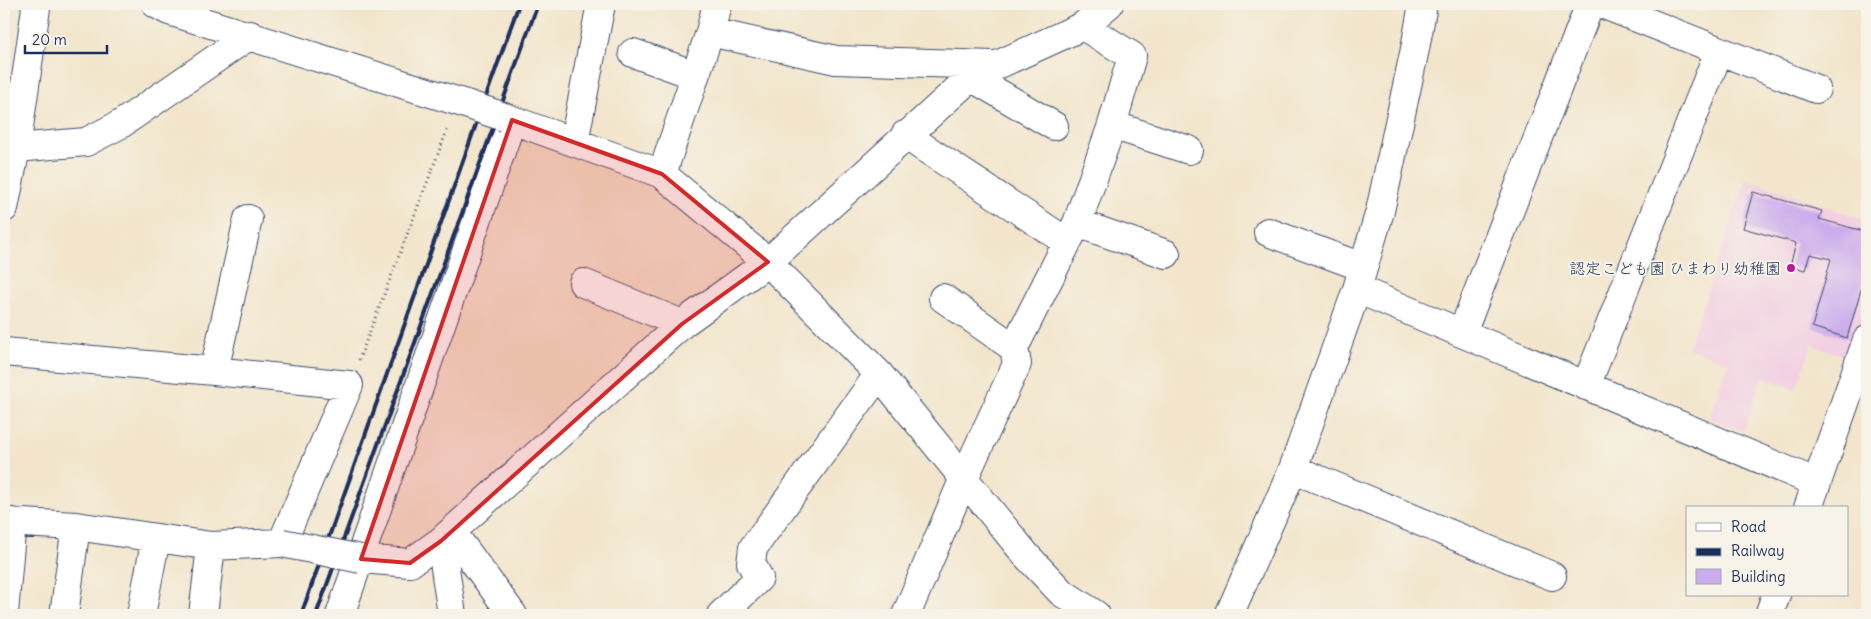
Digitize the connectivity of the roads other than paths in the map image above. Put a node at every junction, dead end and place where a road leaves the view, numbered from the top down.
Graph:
1 (35, 4) edge
2 (156, 4) edge
3 (601, 4) edge
4 (717, 4) edge
5 (1109, 4) edge
6 (1423, 4) edge
7 (1590, 4) edge
8 (1602, 4) edge
9 (1083, 26) junction
10 (710, 32) junction
11 (250, 35) junction
12 (1719, 51) junction
13 (633, 54) dead end
14 (982, 71) junction
15 (695, 76) junction
16 (1816, 89) dead end
17 (13, 100) edge
18 (508, 119) junction
19 (1112, 125) junction
20 (1054, 126) dead end
21 (906, 135) junction
22 (574, 142) junction
23 (16, 148) junction
24 (1189, 150) dead end
25 (662, 174) junction
26 (4, 208) edge
27 (248, 219) dead end
28 (1072, 232) junction
29 (1268, 232) dead end
30 (1166, 254) dead end
31 (768, 262) junction
32 (1359, 278) junction
33 (583, 283) dead end
34 (943, 298) dead end
35 (682, 324) junction
36 (1462, 333) junction
37 (1867, 340) edge
38 (1014, 348) junction
39 (4, 352) edge
40 (214, 371) junction
41 (879, 374) junction
42 (1586, 386) junction
43 (1293, 469) junction
44 (964, 478) junction
45 (1813, 495) edge
46 (8, 522) edge
47 (76, 526) junction
48 (446, 536) junction
49 (156, 538) junction
50 (282, 543) junction
51 (211, 546) junction
52 (361, 559) junction
53 (1552, 576) dead end
54 (1776, 596) edge
55 (4, 613) edge
56 (64, 615) edge
57 (141, 615) edge
58 (204, 615) edge
59 (340, 615) edge
60 (452, 615) edge
61 (513, 615) edge
62 (721, 615) edge
63 (906, 615) edge
64 (1096, 615) edge
65 (1229, 615) edge
66 (1769, 615) edge

1 - 17 street
2 - 11 street
3 - 22 street
4 - 10 street
5 - 9 street
6 - 32 street
7 - 36 street
8 - 12 street
9 - 14 street
9 - 19 street
10 - 14 street
10 - 15 street
11 - 18 street, bridge
11 - 23 street
12 - 16 street
12 - 42 street
13 - 15 street
14 - 20 street
14 - 21 street
15 - 25 street
17 - 23 street
18 - 22 street
18 - 52 street
19 - 24 street
19 - 28 street
21 - 28 street
21 - 31 street
22 - 25 street
23 - 26 street
25 - 31 street
27 - 40 street
28 - 30 street
28 - 38 street
29 - 32 street
31 - 35 street
31 - 41 street
32 - 36 street
32 - 43 street
33 - 35 street
34 - 38 street
35 - 48 street
36 - 42 street
37 - 45 street
38 - 44 street
39 - 40 street
40 - 50 street
41 - 44 street
41 - 62 street
42 - 45 street
43 - 53 street
43 - 65 street
44 - 63 street
44 - 64 street
46 - 47 street
46 - 55 street
47 - 49 street
47 - 56 street
48 - 52 street
48 - 60 street
48 - 61 street
49 - 51 street
49 - 57 street
50 - 51 street
50 - 52 street, bridge
51 - 58 street
52 - 59 street
54 - 66 street

